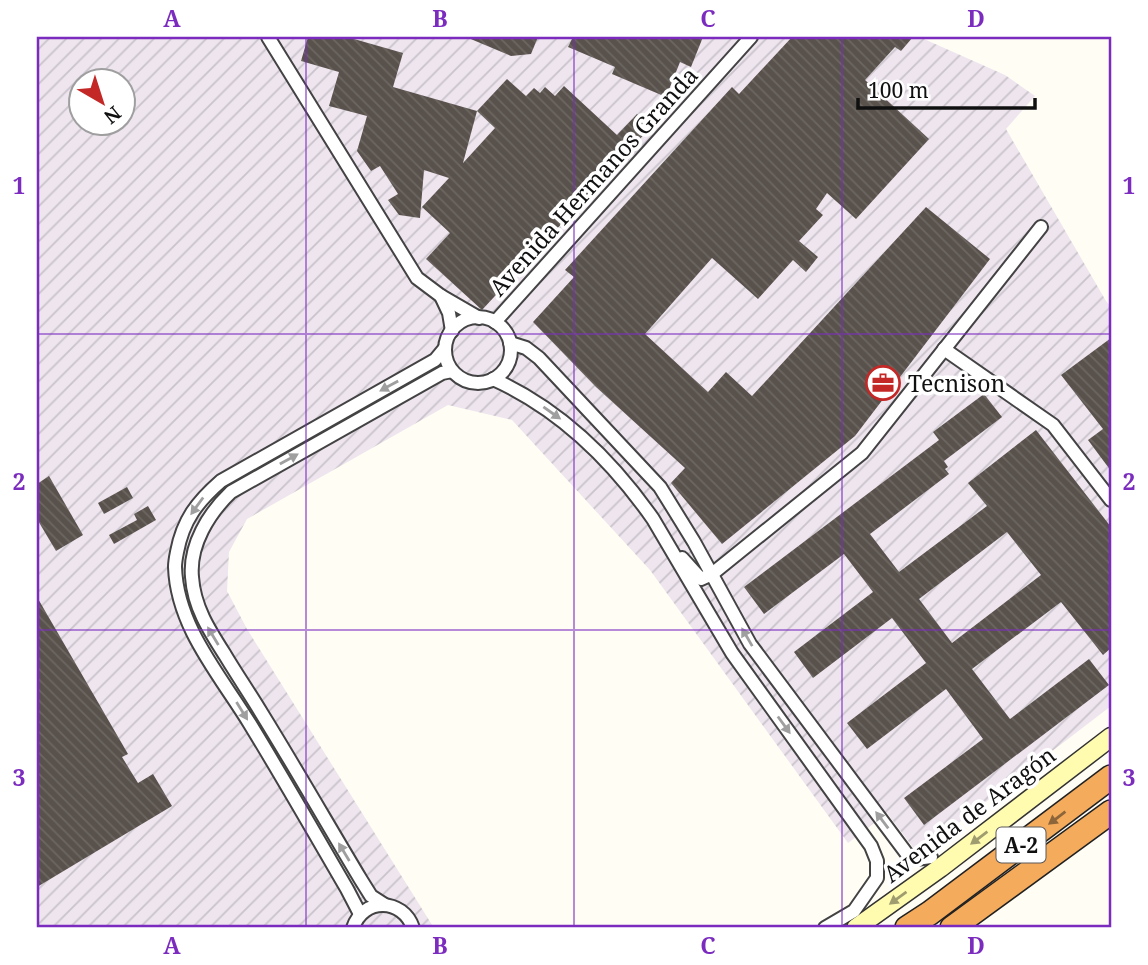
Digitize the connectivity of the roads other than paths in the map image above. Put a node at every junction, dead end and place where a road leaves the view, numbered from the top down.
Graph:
1 (268, 37) edge
2 (751, 37) edge
3 (1041, 227) dead end
4 (441, 296) junction
5 (479, 317) junction
6 (495, 323) junction
7 (452, 331) junction
8 (510, 343) junction
9 (445, 348) junction
10 (944, 349) junction
11 (452, 371) junction
12 (493, 379) junction
13 (1111, 500) edge
14 (666, 541) junction
15 (712, 574) junction
16 (1111, 737) edge
17 (1111, 777) edge
18 (1111, 812) edge
19 (931, 857) dead end
20 (385, 905) junction
21 (858, 922) edge
22 (354, 924) edge
23 (414, 928) edge
24 (825, 928) edge
25 (907, 928) edge
26 (952, 928) edge

1 - 4 street
2 - 6 street, Avenida Hermanos Granda
3 - 10 street
4 - 5 street
4 - 7 street
5 - 6 street
5 - 7 street
6 - 8 street
7 - 9 street
8 - 12 street
8 - 15 street
9 - 11 street
9 -> 22 street
10 - 13 street
10 - 15 street
11 - 12 street
20 -> 11 street
12 -> 14 street
14 - 15 street
14 -> 21 street
19 -> 15 street
16 -> 21 street, Avenida de Aragón
17 -> 25 highway, A-2
18 - 26 highway, A-2
20 - 22 street
20 - 23 street
21 - 24 street

